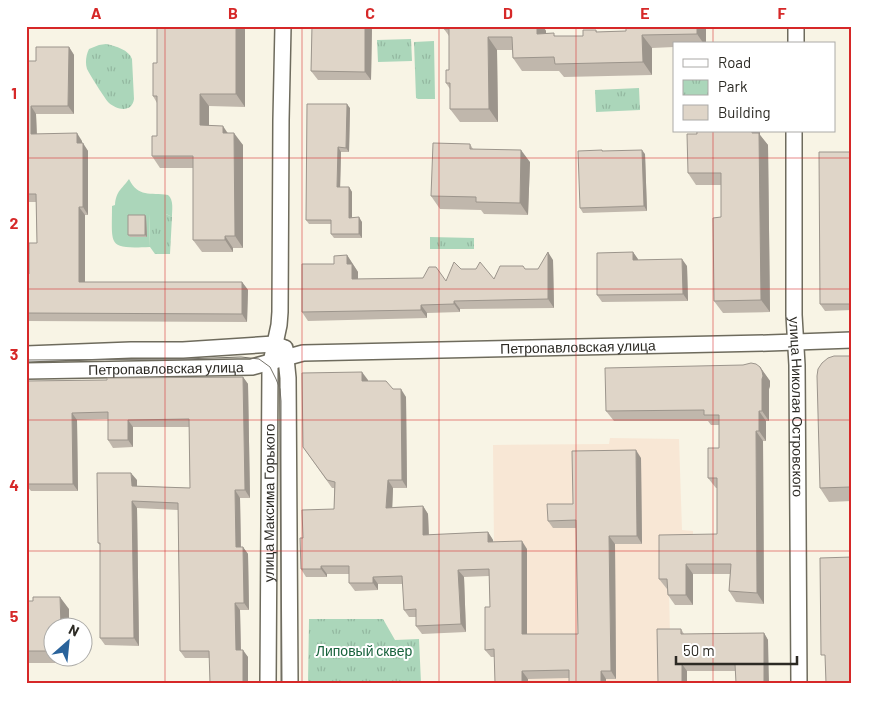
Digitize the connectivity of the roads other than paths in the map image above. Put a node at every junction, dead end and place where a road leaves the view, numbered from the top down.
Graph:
1 (284, 26) edge
2 (796, 26) edge
3 (796, 42) edge
4 (794, 132) edge
5 (852, 340) edge
6 (795, 341) junction
7 (282, 350) junction
8 (26, 354) edge
9 (270, 362) junction
10 (26, 371) edge
11 (268, 683) edge
12 (290, 683) edge
13 (799, 683) edge

1 - 7 street, улица Максима Горького
2 - 3 street
4 - 6 street, улица Николая Островского
5 - 6 street, Петропавловская улица
6 - 7 street, Петропавловская улица
6 - 13 street, улица Николая Островского
7 - 8 street, Петропавловская улица
7 - 9 street, улица Максима Горького
7 - 12 street, улица Максима Горького
9 - 10 street, Петропавловская улица
9 - 11 street, улица Максима Горького

